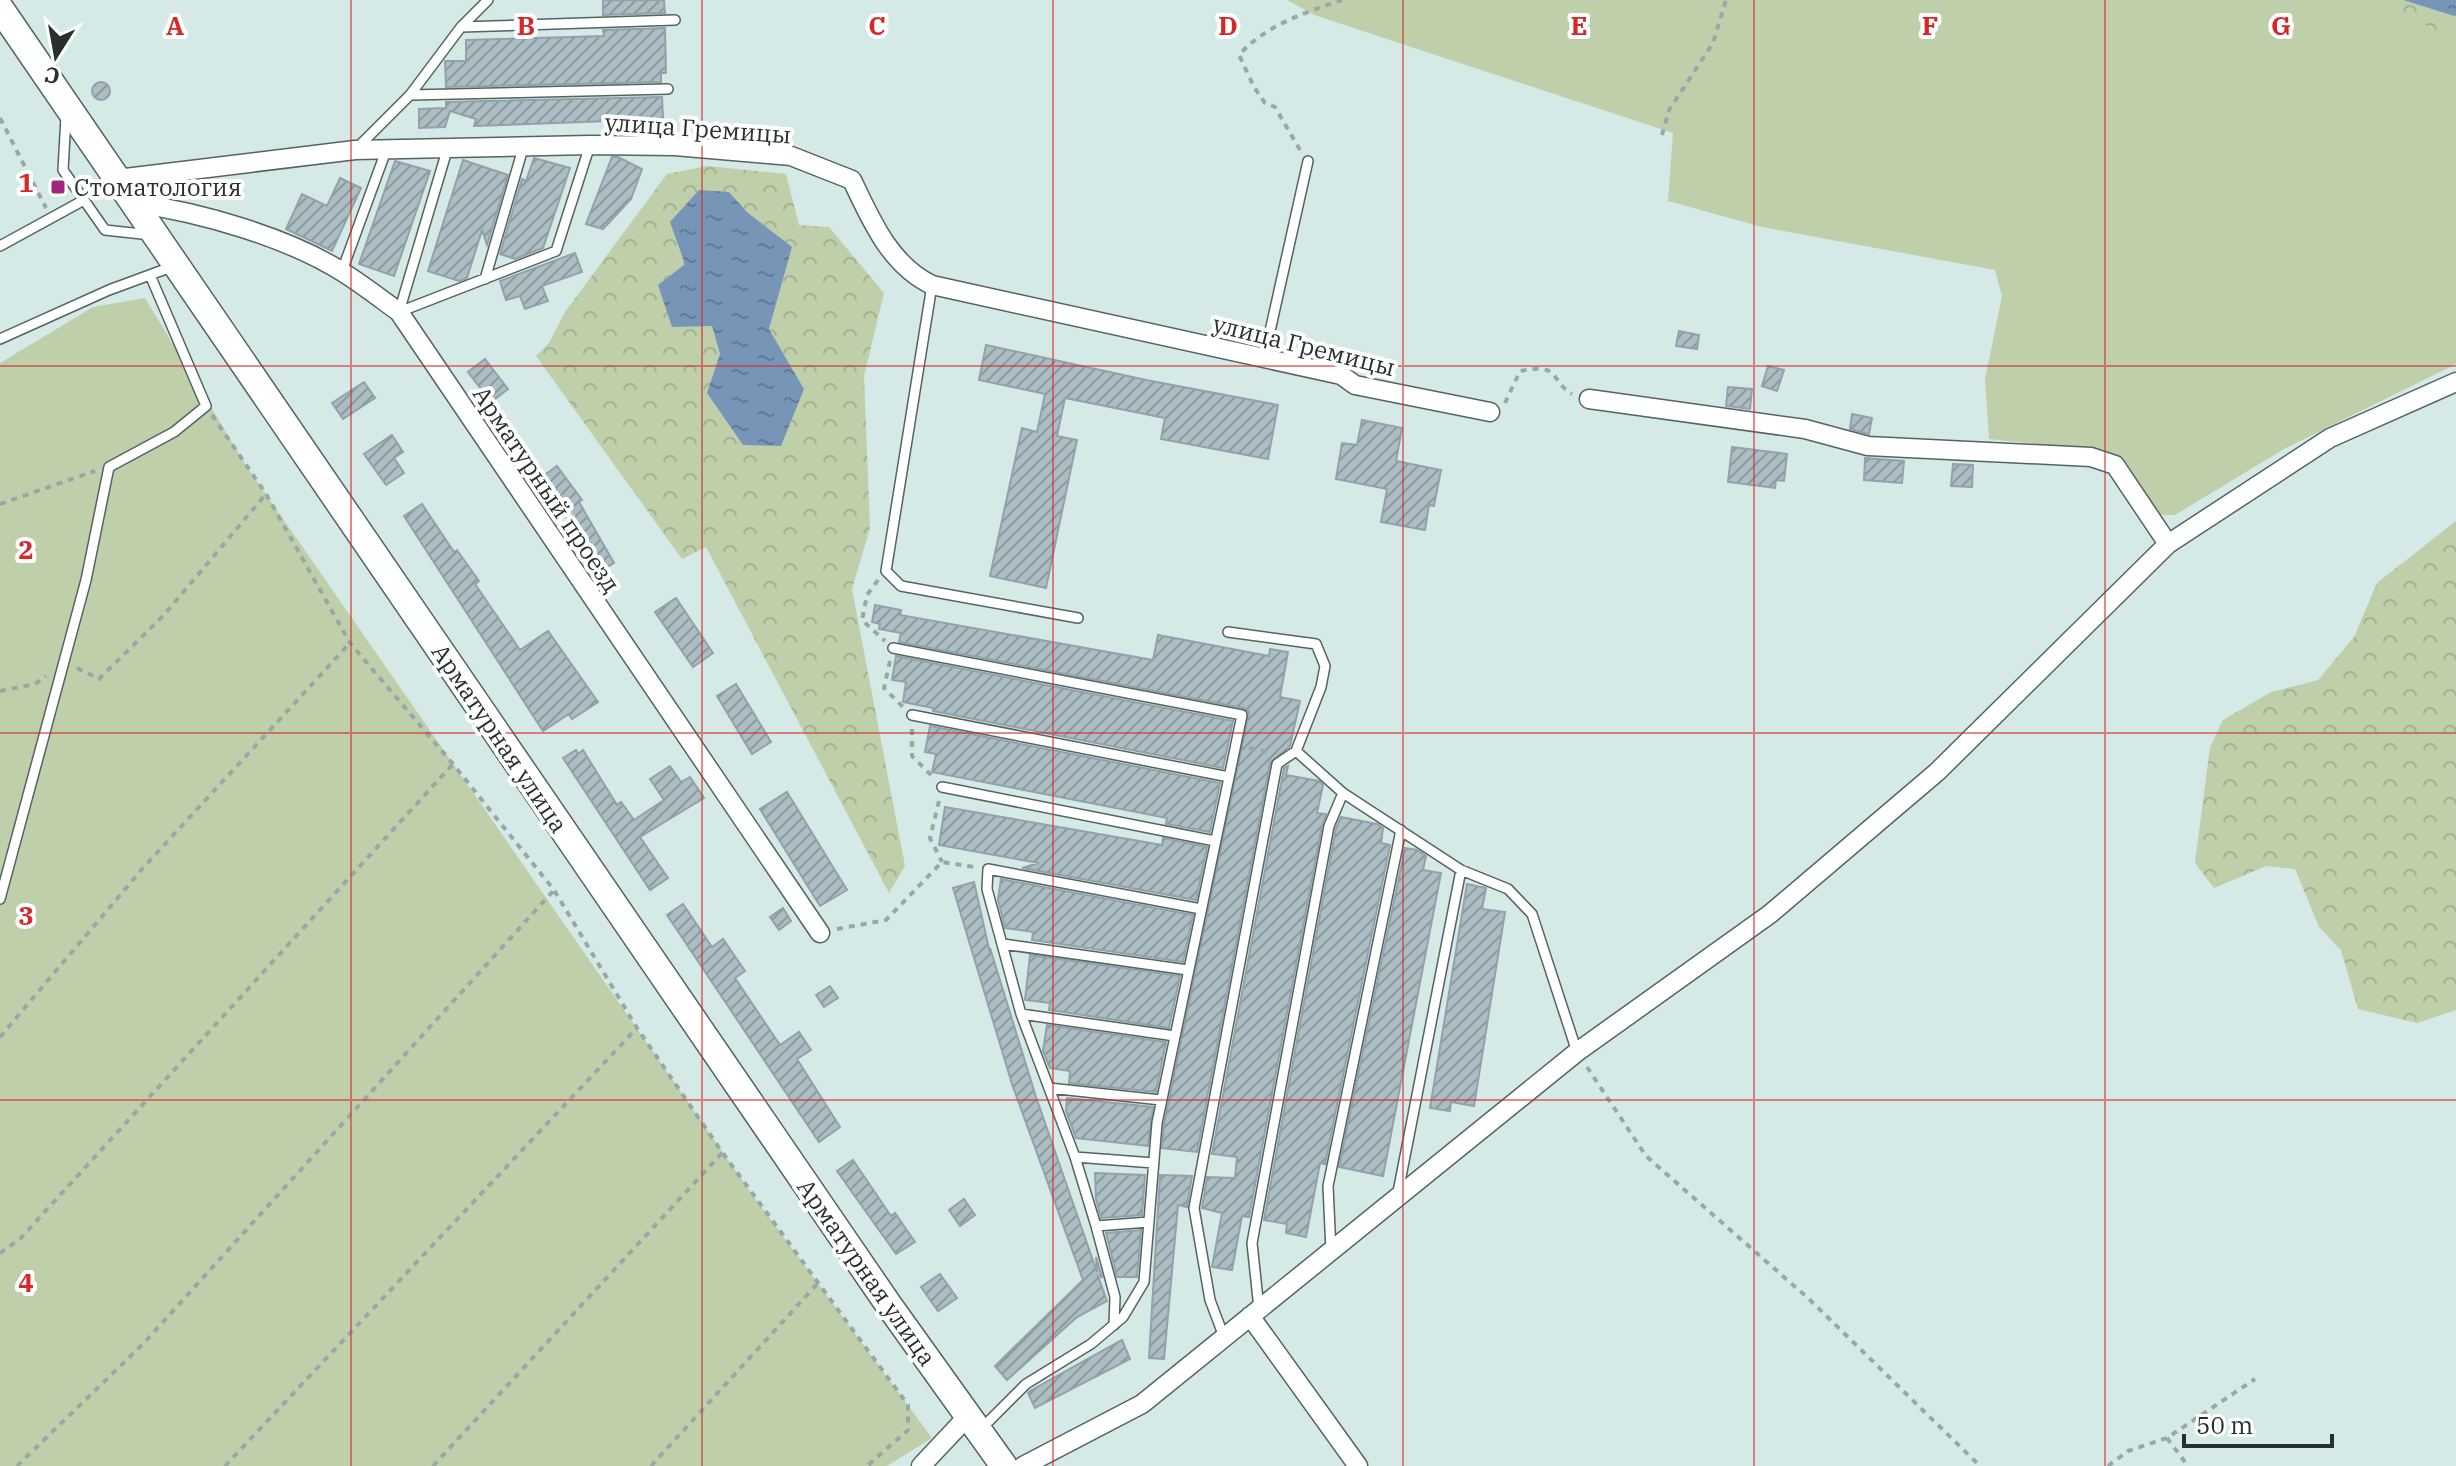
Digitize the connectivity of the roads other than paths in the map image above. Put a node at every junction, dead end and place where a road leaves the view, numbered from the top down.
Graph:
1 (488, 0) edge
2 (0, 8) edge
3 (675, 20) dead end
4 (461, 27) junction
5 (668, 89) dead end
6 (410, 95) junction
7 (67, 105) junction
8 (524, 145) junction
9 (590, 145) junction
10 (448, 147) junction
11 (387, 148) junction
12 (355, 150) junction
13 (1308, 161) road end
14 (117, 179) junction
15 (84, 200) junction
16 (134, 203) junction
17 (156, 236) junction
18 (0, 246) edge
19 (176, 265) junction
20 (342, 271) junction
21 (150, 275) junction
22 (485, 279) junction
23 (932, 285) junction
24 (399, 312) junction
25 (0, 339) edge
26 (1264, 358) junction
27 (2456, 382) edge
28 (1589, 399) road end
29 (1490, 412) road end
30 (2168, 544) junction
31 (1078, 618) dead end
32 (1228, 632) dead end
33 (893, 648) dead end
34 (912, 715) dead end
35 (1292, 753) junction
36 (1229, 777) junction
37 (942, 787) dead end
38 (1343, 793) junction
39 (1401, 830) junction
40 (1215, 841) junction
41 (1461, 870) junction
42 (0, 899) edge
43 (1201, 909) junction
44 (820, 933) road end
45 (1003, 944) junction
46 (1188, 970) junction
47 (1021, 1014) junction
48 (1175, 1036) junction
49 (1577, 1052) junction
50 (1049, 1088) junction
51 (1161, 1100) junction
52 (1075, 1157) junction
53 (1154, 1163) junction
54 (1397, 1197) junction
55 (1149, 1222) junction
56 (1096, 1226) junction
57 (1331, 1251) junction
58 (1254, 1313) junction
59 (1114, 1325) junction
60 (1224, 1337) junction
61 (974, 1424) junction
62 (921, 1466) edge
63 (1004, 1466) edge
64 (1023, 1466) edge
65 (1358, 1466) edge

1 - 4 lane
2 - 7 street, Арматурная улица
3 - 4 lane
4 - 6 lane
5 - 6 lane
6 - 12 lane
7 - 14 street, Арматурная улица
7 - 15 lane
8 - 9 street, улица Гремицы
8 - 10 street, улица Гремицы
8 - 22 lane
9 - 22 lane
9 - 23 street, улица Гремицы
10 - 11 street, улица Гремицы
10 - 24 lane
11 - 12 street, улица Гремицы
11 - 20 lane
12 - 14 street, улица Гремицы
13 - 26 lane
14 - 16 street, Арматурная улица
15 - 17 lane
15 - 18 lane
16 - 17 street, Арматурная улица
16 - 20 street, Арматурный проезд
17 - 19 street, Арматурная улица
19 - 21 lane
19 - 61 street, Арматурная улица
20 - 24 street, Арматурный проезд
21 - 25 lane
21 - 42 lane
22 - 24 lane
23 - 26 street, улица Гремицы
23 - 31 lane
24 - 44 street, Арматурный проезд
26 - 29 street, улица Гремицы
27 - 30 street
28 - 30 street
30 - 49 street
32 - 35 lane
33 - 36 lane
34 - 36 lane
35 - 38 lane
35 - 60 lane
36 - 40 lane
37 - 40 lane
38 - 39 lane
38 - 58 lane
39 - 41 lane
39 - 57 lane
40 - 43 lane
41 - 49 lane
41 - 54 lane
43 - 45 lane
43 - 46 lane
45 - 46 lane
45 - 47 lane
46 - 48 lane
47 - 48 lane
47 - 50 lane
48 - 51 lane
49 - 54 street
50 - 51 lane
50 - 52 lane
51 - 53 lane
52 - 53 lane
52 - 56 lane
53 - 55 lane
54 - 57 street
55 - 56 lane
55 - 59 lane
56 - 59 lane
57 - 58 street
58 - 60 street
58 - 65 street
59 - 61 lane
60 - 64 street
61 - 62 street
61 - 63 street, Арматурная улица

